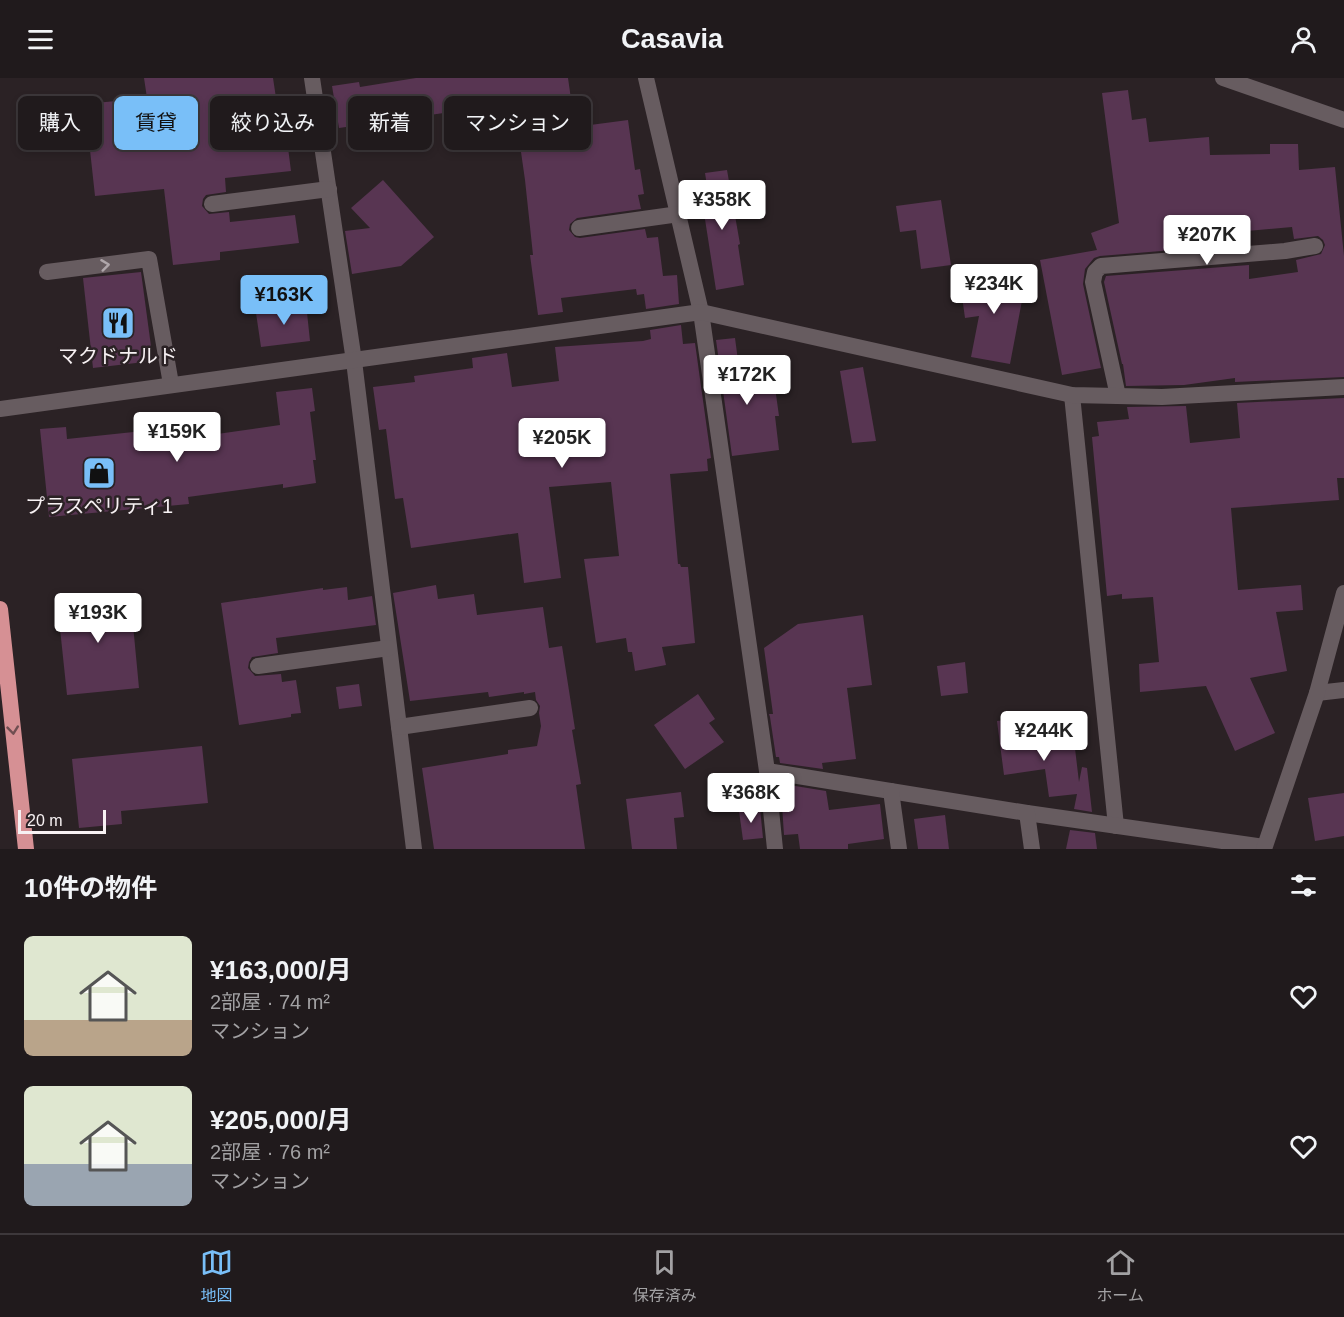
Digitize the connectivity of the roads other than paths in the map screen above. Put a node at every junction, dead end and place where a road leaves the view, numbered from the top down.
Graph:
1 (312, 78) edge
2 (646, 78) edge
3 (1223, 78) edge
4 (1344, 120) edge
5 (329, 189) junction
6 (212, 204) dead end
7 (679, 214) junction
8 (579, 228) dead end
9 (1316, 246) dead end
10 (47, 272) dead end
11 (701, 312) junction
12 (354, 361) junction
13 (171, 384) junction
14 (1344, 387) edge
15 (1072, 395) junction
16 (1118, 396) junction
17 (0, 409) edge
18 (1344, 593) edge
19 (0, 609) edge
20 (389, 648) junction
21 (258, 666) dead end
22 (1344, 690) edge
23 (1317, 693) junction
24 (530, 708) dead end
25 (399, 727) junction
26 (767, 771) junction
27 (891, 791) junction
28 (1028, 813) junction
29 (1116, 826) junction
30 (1264, 848) edge
31 (26, 849) edge
32 (414, 849) edge
33 (775, 849) edge
34 (899, 849) edge
35 (1032, 849) edge

1 - 5 street
2 - 7 street
3 - 4 street
5 - 6 street
5 - 12 street
7 - 8 street
7 - 11 street
9 - 16 street
10 -> 13 street
11 - 12 street
11 - 15 street
11 - 26 street
12 - 13 street
12 - 20 street
13 - 17 street
14 - 16 street
15 - 16 street
15 - 29 street
18 - 23 street
19 -> 31 highway
20 - 21 street
20 - 25 street
22 - 23 street
23 - 30 street
24 - 25 street
25 - 32 street
26 - 27 street
26 - 33 street
27 - 28 street
27 - 34 street
28 - 29 street
28 - 35 street
29 - 30 street

